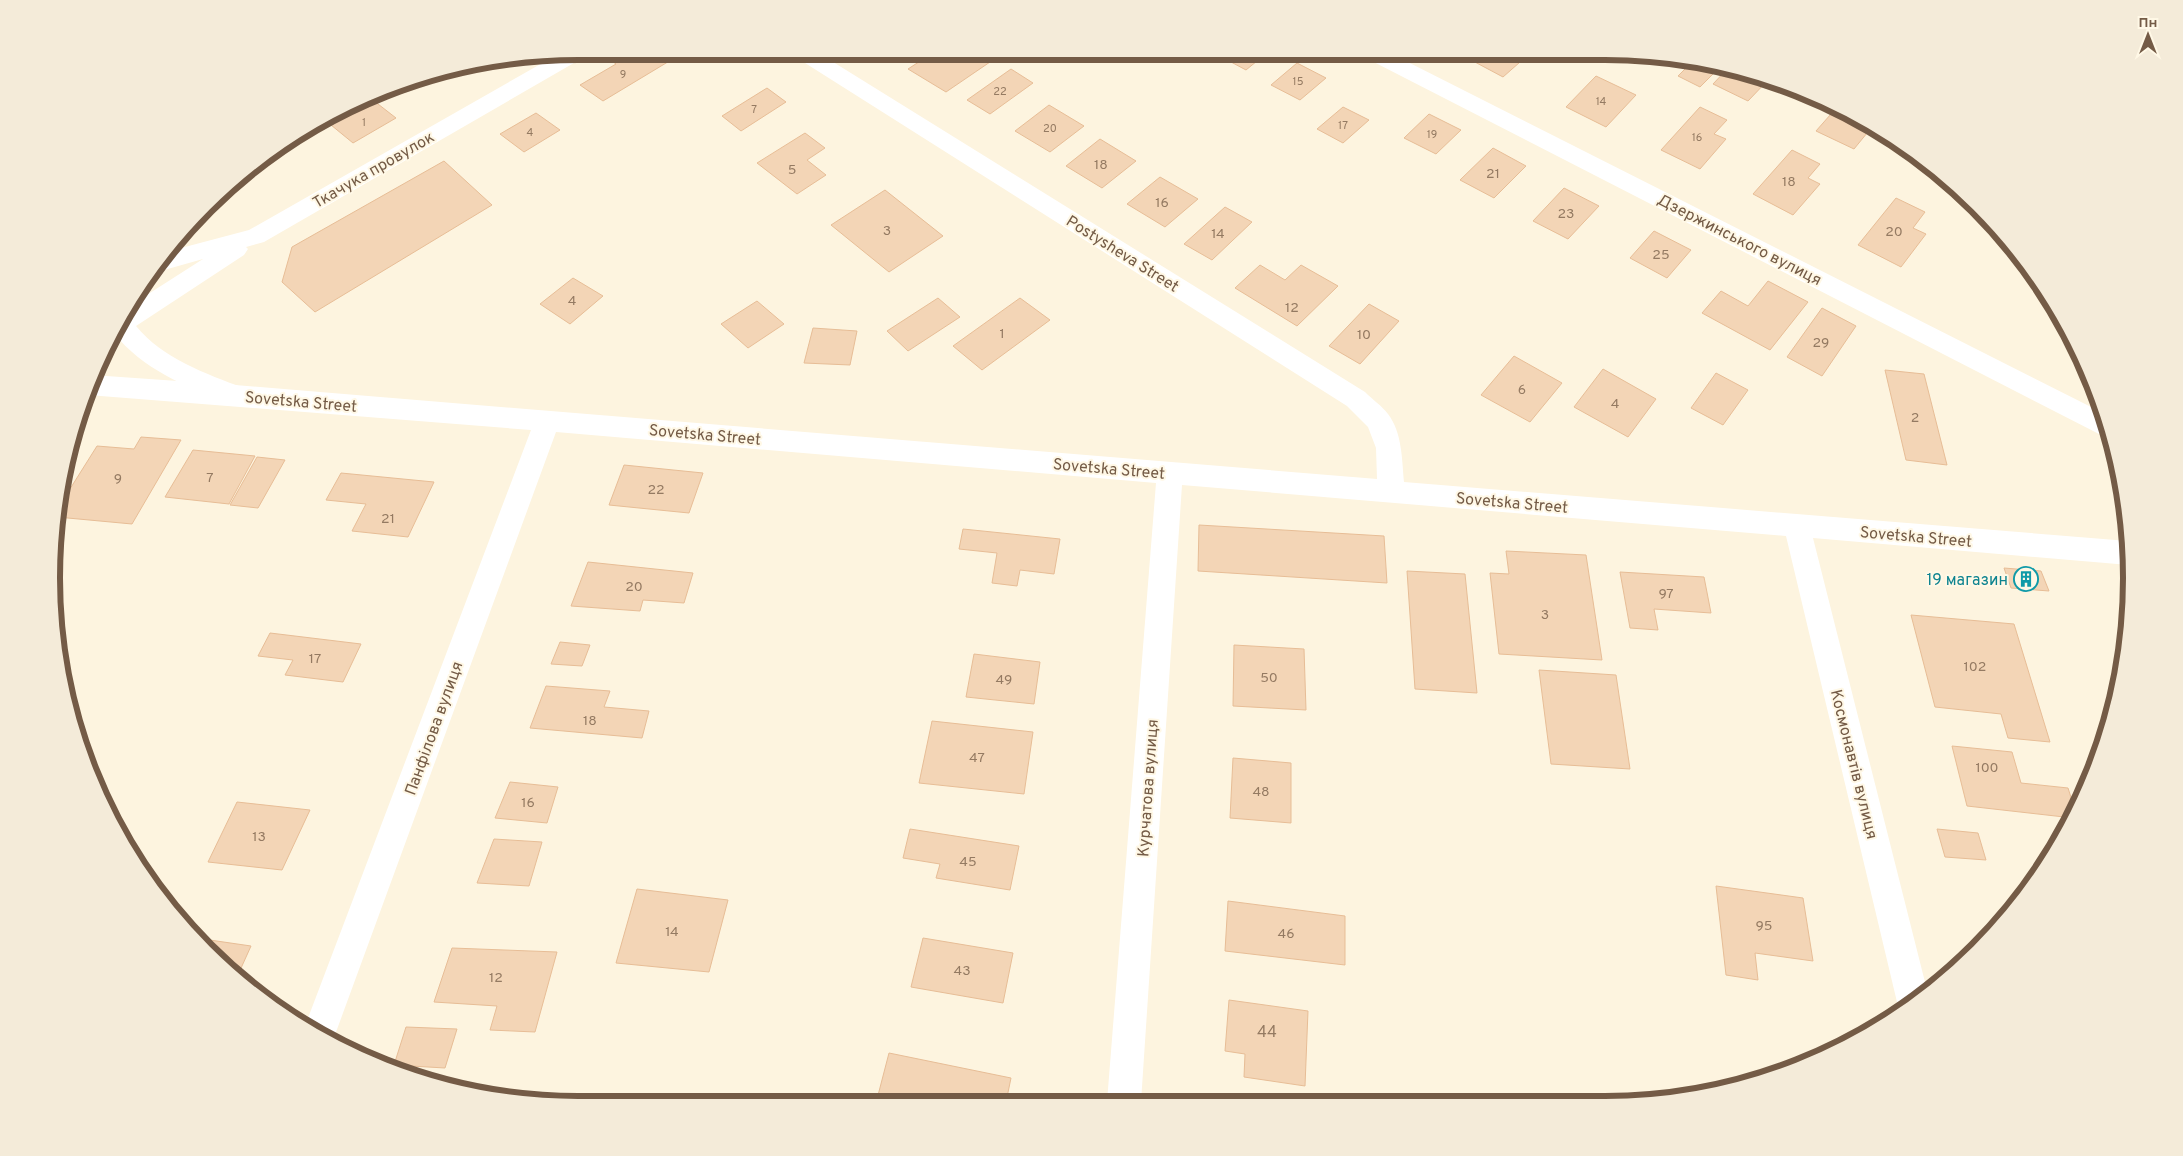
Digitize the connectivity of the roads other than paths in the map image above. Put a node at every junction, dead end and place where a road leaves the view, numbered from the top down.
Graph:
1 (562, 60) edge
2 (814, 60) edge
3 (1387, 60) edge
4 (256, 236) junction
5 (170, 259) edge
6 (130, 318) edge
7 (124, 328) edge
8 (97, 386) edge
9 (235, 395) junction
10 (547, 421) junction
11 (2099, 421) edge
12 (1170, 474) junction
13 (1391, 492) junction
14 (1797, 526) junction
15 (2122, 552) edge
16 (1912, 995) edge
17 (321, 1028) edge
18 (1124, 1096) edge

1 - 4 street, Ткачука провулок
2 - 13 street, Postysheva Street
3 - 11 street, Дзержинського вулиця
4 - 5 street, Ткачука провулок
4 - 6 street
7 - 9 street
8 - 9 street, Sovetska Street
9 - 10 street, Sovetska Street
10 - 12 street, Sovetska Street
10 - 17 street, Панфілова вулиця
12 - 13 street, Sovetska Street
12 - 18 street, Курчатова вулиця
13 - 14 street, Sovetska Street
14 - 15 street, Sovetska Street
14 - 16 street, Космонавтів вулиця

